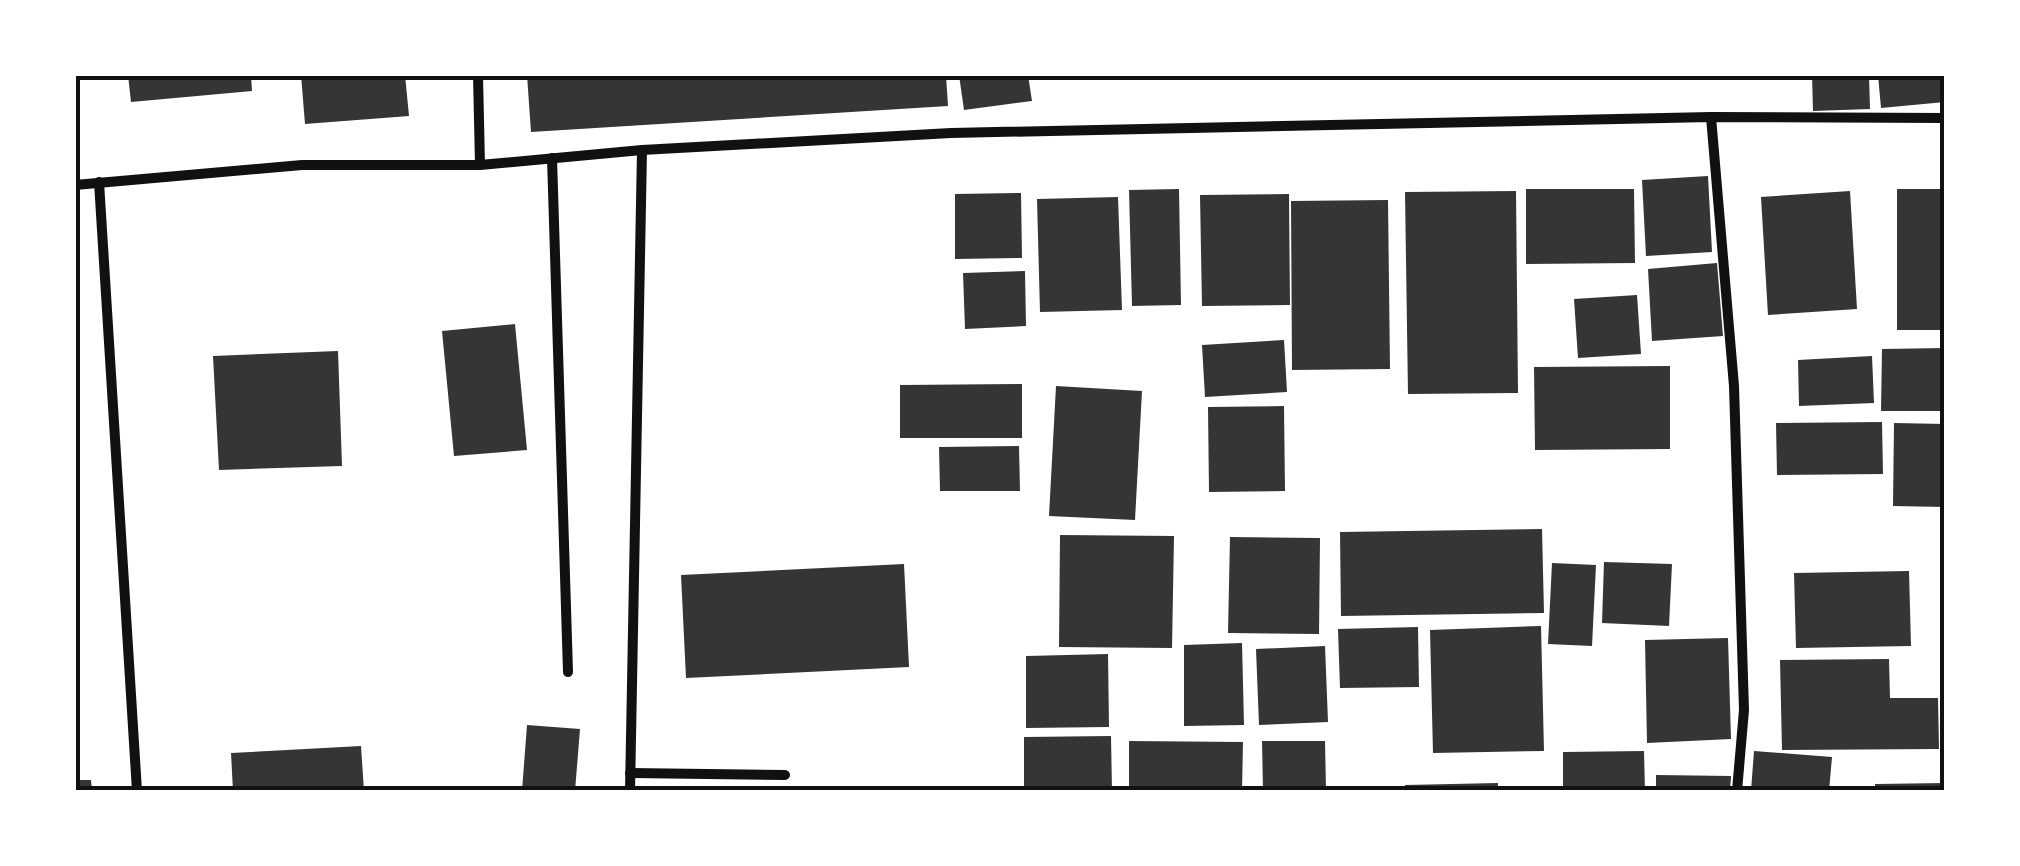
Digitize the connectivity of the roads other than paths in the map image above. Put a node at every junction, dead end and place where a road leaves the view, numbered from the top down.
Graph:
1 (478, 75) edge
2 (1711, 116) junction
3 (1945, 118) edge
4 (642, 150) junction
5 (552, 158) junction
6 (480, 165) junction
7 (100, 182) junction
8 (75, 185) edge
9 (568, 672) dead end
10 (630, 773) junction
11 (784, 774) dead end
12 (137, 791) edge
13 (630, 791) edge
14 (1737, 791) edge

1 - 6 street
2 - 3 street
2 - 4 street
2 - 14 street
4 - 5 street
4 - 10 street
5 - 6 street
5 - 9 street
6 - 7 street
7 - 8 street
7 - 12 street
10 - 11 street
10 - 13 street

